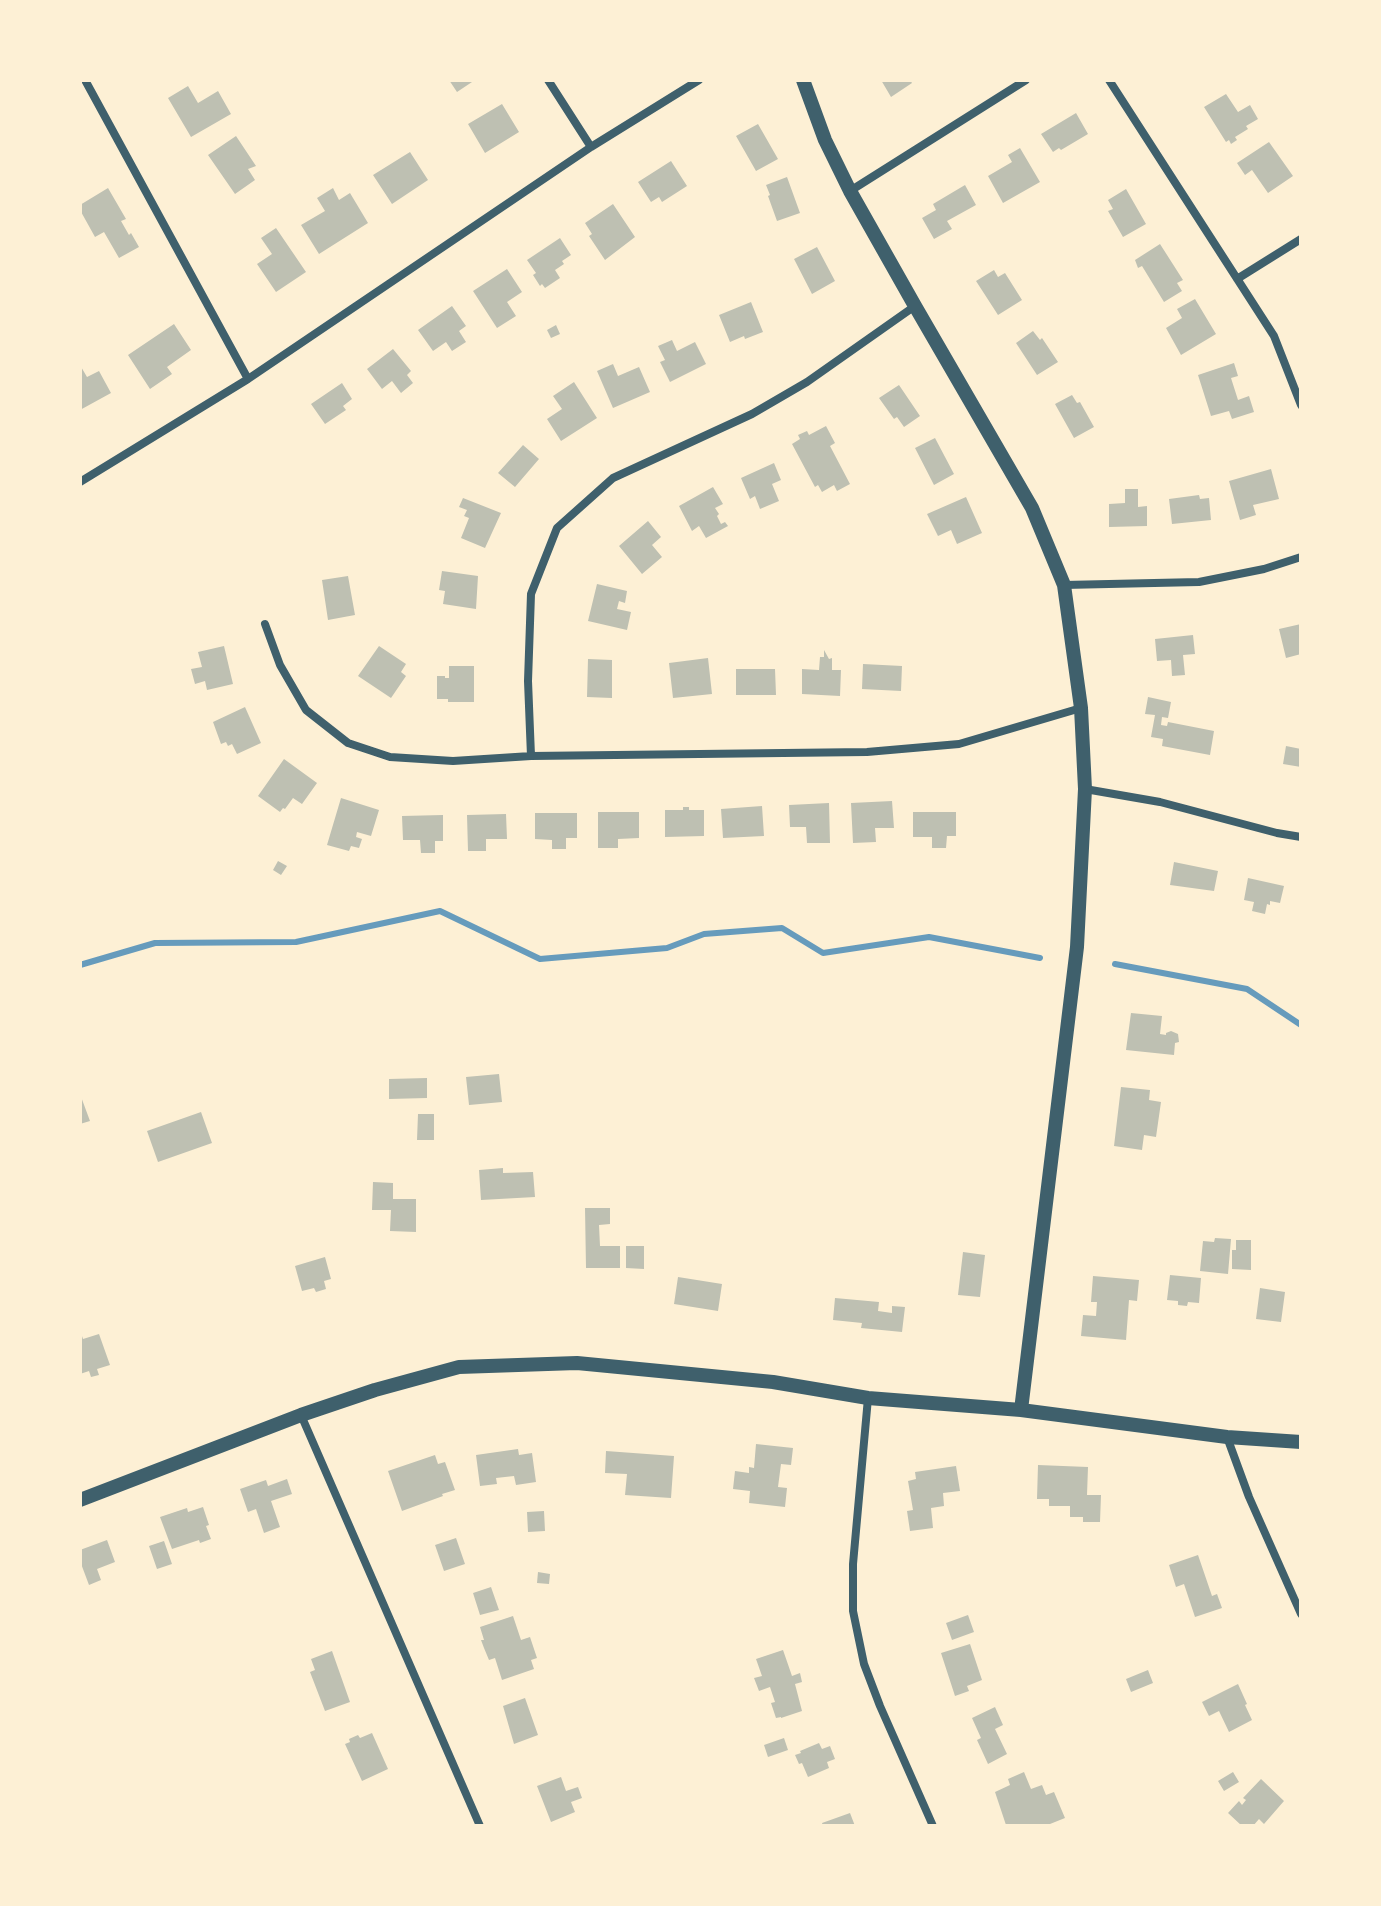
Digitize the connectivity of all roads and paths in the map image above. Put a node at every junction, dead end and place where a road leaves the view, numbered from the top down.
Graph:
1 (85, 80) edge
2 (548, 80) edge
3 (699, 80) edge
4 (803, 80) edge
5 (1026, 80) edge
6 (1109, 80) edge
7 (591, 147) junction
8 (850, 191) junction
9 (1301, 239) edge
10 (1237, 279) junction
11 (915, 306) junction
12 (248, 379) junction
13 (1301, 405) edge
14 (80, 482) edge
15 (1301, 557) edge
16 (1064, 585) junction
17 (265, 624) dead end
18 (1081, 708) junction
19 (531, 756) junction
20 (1085, 789) junction
21 (1301, 837) edge
22 (868, 1398) junction
23 (1021, 1410) junction
24 (301, 1415) junction
25 (1227, 1437) junction
26 (1301, 1442) edge
27 (80, 1500) edge
28 (1301, 1614) edge
29 (480, 1826) edge
30 (933, 1826) edge

1 - 12 street
2 - 7 street
3 - 7 street
4 - 8 street
5 - 8 street
6 - 10 street
7 - 12 street
8 - 11 street
9 - 10 street
10 - 13 street
11 - 16 street
11 - 19 street
12 - 14 street
15 - 16 street
16 - 18 street
17 - 19 street
18 - 19 street
18 - 20 street
20 - 21 street
20 - 23 street
22 - 23 street
22 - 24 street
22 - 30 street
23 - 25 street
24 - 27 street
24 - 29 street
25 - 26 street
25 - 28 street

